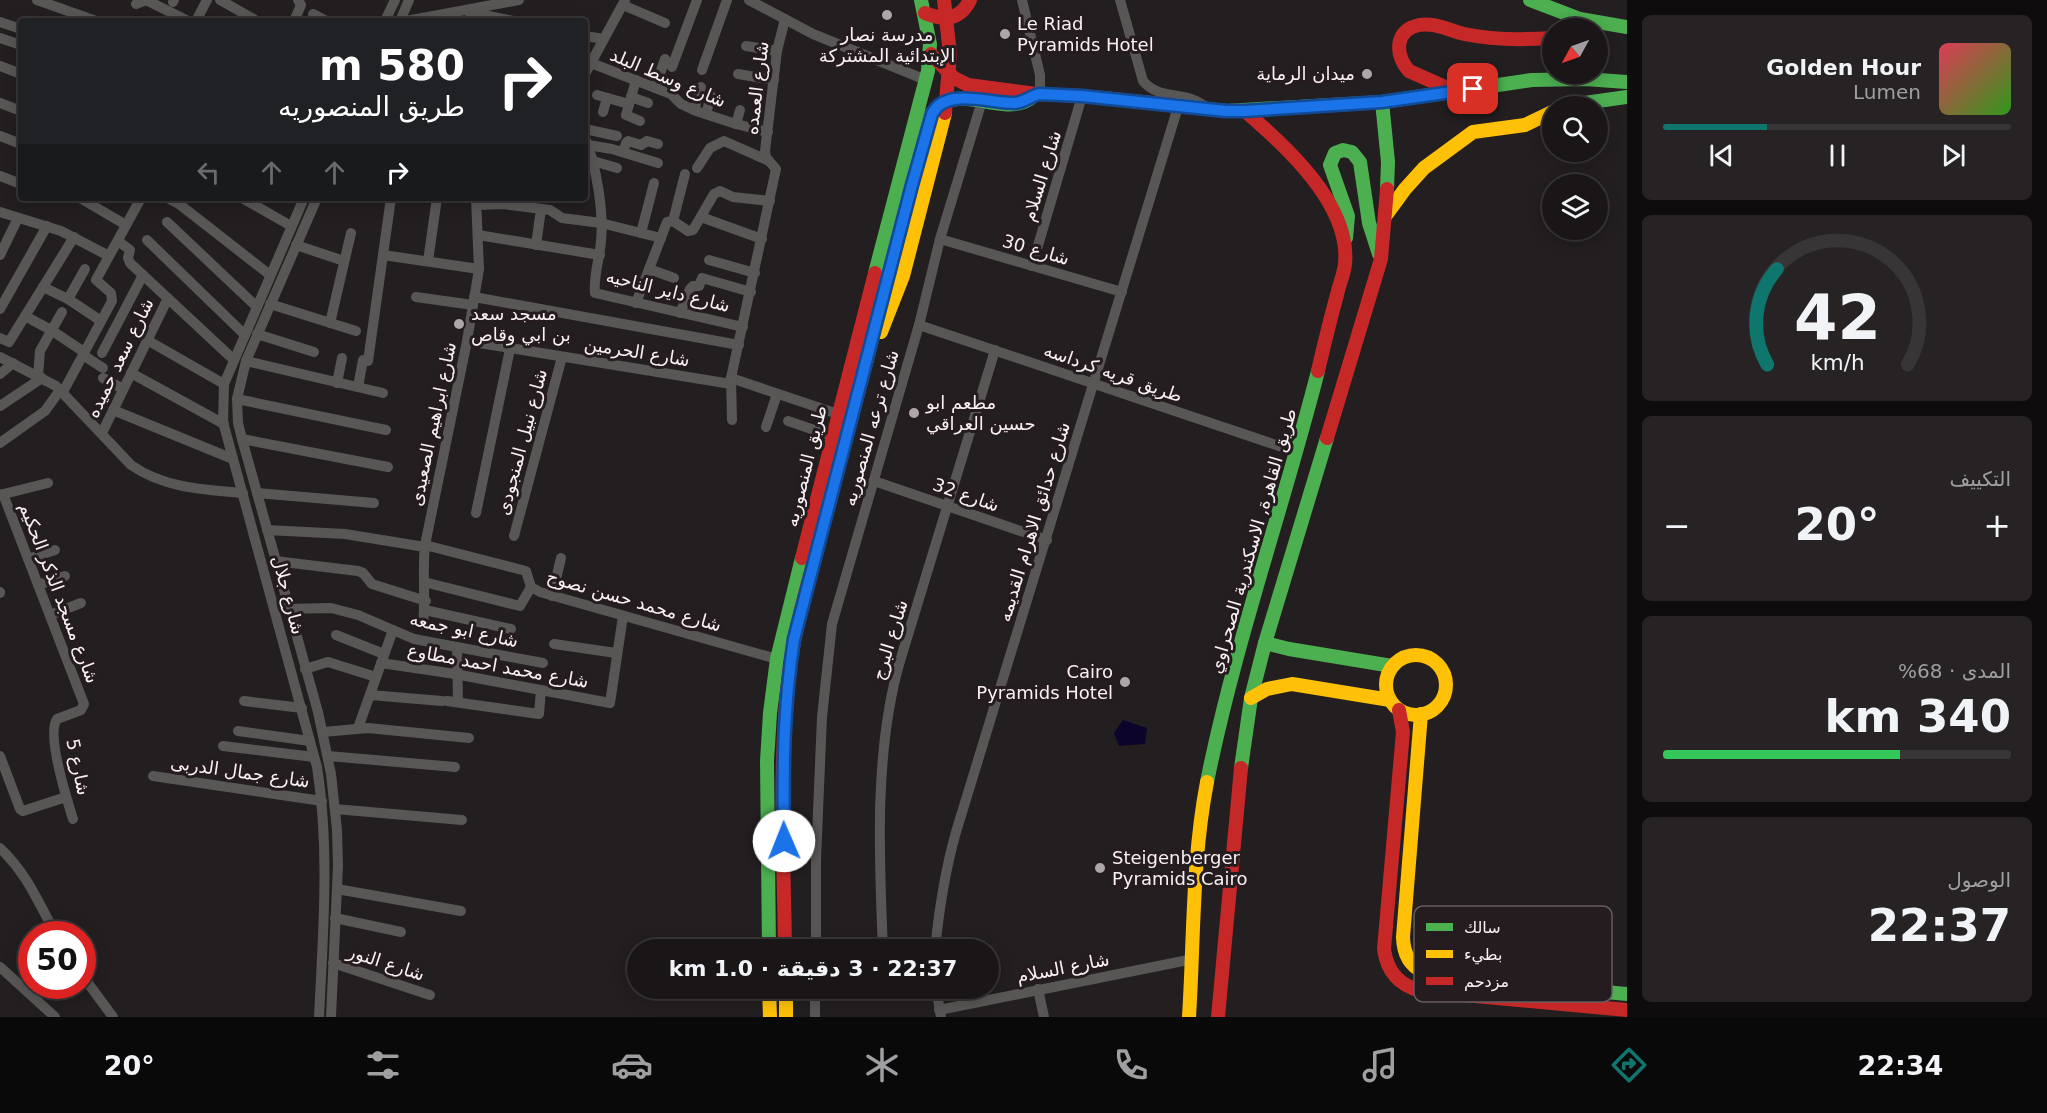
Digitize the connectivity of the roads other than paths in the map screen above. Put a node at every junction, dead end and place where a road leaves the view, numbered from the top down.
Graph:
1 (37, 0) edge
2 (125, 0) edge
3 (207, 0) edge
4 (220, 0) edge
5 (298, 0) edge
6 (394, 0) edge
7 (409, 0) edge
8 (519, 0) edge
9 (697, 0) edge
10 (728, 0) edge
11 (749, 0) edge
12 (944, 0) edge
13 (970, 0) edge
14 (1022, 0) edge
15 (1120, 0) edge
16 (1530, 0) edge
17 (137, 2) edge
18 (624, 2) edge
19 (923, 7) edge
20 (461, 11) junction
21 (314, 14) dead end
22 (448, 17) edge
23 (88, 18) edge
24 (182, 18) edge
25 (198, 18) edge
26 (252, 18) edge
27 (295, 18) edge
28 (321, 18) edge
29 (386, 18) edge
30 (401, 18) edge
31 (497, 18) edge
32 (785, 19) junction
33 (0, 22) edge
34 (665, 22) dead end
35 (1621, 26) edge
36 (18, 28) edge
37 (588, 36) edge
38 (0, 38) edge
39 (1542, 38) edge
40 (604, 39) junction
41 (18, 44) edge
42 (746, 46) dead end
43 (777, 51) junction
44 (930, 54) junction
45 (591, 63) junction
46 (0, 66) edge
47 (588, 68) edge
48 (702, 70) dead end
49 (18, 73) edge
50 (738, 74) dead end
51 (636, 80) junction
52 (774, 80) junction
53 (926, 80) junction
54 (1627, 82) edge
55 (701, 87) dead end
56 (655, 88) junction
57 (1454, 91) junction
58 (1038, 94) junction
59 (711, 96) dead end
60 (1082, 96) junction
61 (1627, 97) edge
62 (1608, 99) edge
63 (630, 100) junction
64 (982, 101) junction
65 (1382, 102) junction
66 (0, 103) edge
67 (648, 103) dead end
68 (1178, 107) junction
69 (18, 110) edge
70 (694, 110) junction
71 (740, 110) dead end
72 (1209, 110) junction
73 (1245, 111) junction
74 (603, 112) dead end
75 (706, 114) junction
76 (1542, 117) edge
77 (640, 121) dead end
78 (736, 124) junction
79 (588, 130) edge
80 (768, 132) junction
81 (0, 136) edge
82 (617, 136) dead end
83 (588, 142) edge
84 (18, 143) edge
85 (658, 144) dead end
86 (588, 147) edge
87 (623, 152) junction
88 (593, 161) junction
89 (769, 161) junction
90 (658, 163) dead end
91 (616, 168) dead end
92 (697, 168) dead end
93 (685, 174) dead end
94 (0, 176) edge
95 (590, 176) edge
96 (18, 183) edge
97 (654, 183) dead end
98 (139, 201) edge
99 (174, 201) edge
100 (247, 201) edge
101 (303, 201) edge
102 (316, 201) edge
103 (391, 201) edge
104 (437, 201) edge
105 (770, 201) junction
106 (97, 202) edge
107 (476, 202) edge
108 (541, 209) junction
109 (0, 212) edge
110 (1385, 217) junction
111 (18, 218) junction
112 (701, 218) junction
113 (673, 221) junction
114 (167, 222) dead end
115 (601, 223) junction
116 (126, 225) junction
117 (47, 226) junction
118 (291, 226) junction
119 (351, 232) dead end
120 (641, 233) junction
121 (478, 235) junction
122 (74, 237) junction
123 (661, 238) junction
124 (762, 238) junction
125 (940, 239) junction
126 (147, 240) dead end
127 (118, 241) junction
128 (1344, 242) junction
129 (296, 244) junction
130 (536, 245) junction
131 (0, 255) edge
132 (383, 255) junction
133 (600, 255) junction
134 (110, 256) junction
135 (1381, 259) junction
136 (709, 260) dead end
137 (344, 261) junction
138 (428, 261) junction
139 (1032, 266) junction
140 (479, 269) junction
141 (649, 269) junction
142 (85, 270) dead end
143 (755, 273) junction
144 (143, 275) junction
145 (270, 275) junction
146 (674, 278) dead end
147 (43, 287) junction
148 (751, 292) junction
149 (1122, 292) junction
150 (416, 297) dead end
151 (168, 298) junction
152 (68, 299) junction
153 (474, 301) junction
154 (636, 303) junction
155 (270, 304) junction
156 (257, 307) junction
157 (0, 309) edge
158 (62, 312) dead end
159 (680, 313) junction
160 (26, 316) junction
161 (101, 321) junction
162 (330, 323) junction
163 (919, 325) junction
164 (743, 327) junction
165 (51, 330) junction
166 (356, 332) dead end
167 (257, 334) junction
168 (245, 335) junction
169 (5, 340) edge
170 (147, 340) junction
171 (467, 342) junction
172 (739, 345) junction
173 (510, 349) junction
174 (995, 350) junction
175 (314, 352) dead end
176 (102, 353) dead end
177 (84, 354) junction
178 (0, 357) edge
179 (342, 357) dead end
180 (562, 357) junction
181 (867, 359) junction
182 (234, 360) junction
183 (246, 362) junction
184 (13, 363) junction
185 (131, 373) junction
186 (0, 374) edge
187 (40, 377) junction
188 (731, 381) junction
189 (337, 383) junction
190 (224, 384) junction
191 (1094, 384) junction
192 (358, 387) junction
193 (123, 389) junction
194 (62, 391) junction
195 (383, 393) dead end
196 (777, 394) junction
197 (237, 399) junction
198 (0, 406) edge
199 (113, 410) junction
200 (838, 414) junction
201 (732, 420) dead end
202 (788, 421) dead end
203 (224, 424) junction
204 (766, 427) dead end
205 (386, 430) dead end
206 (102, 434) junction
207 (832, 436) junction
208 (242, 440) junction
209 (0, 443) edge
210 (1297, 452) junction
211 (233, 459) junction
212 (388, 467) dead end
213 (874, 481) junction
214 (48, 483) dead end
215 (243, 493) junction
216 (257, 493) junction
217 (1, 495) edge
218 (374, 503) dead end
219 (948, 506) junction
220 (476, 513) dead end
221 (267, 530) junction
222 (514, 536) dead end
223 (1047, 540) junction
224 (425, 546) junction
225 (55, 550) dead end
226 (28, 558) junction
227 (561, 558) dead end
228 (275, 561) junction
229 (65, 576) dead end
230 (424, 582) junction
231 (38, 585) junction
232 (531, 587) junction
233 (552, 596) junction
234 (81, 603) dead end
235 (425, 606) junction
236 (289, 608) junction
237 (276, 611) junction
238 (50, 615) junction
239 (623, 616) junction
240 (423, 624) dead end
241 (511, 629) dead end
242 (393, 630) junction
243 (336, 634) dead end
244 (1265, 642) junction
245 (554, 644) dead end
246 (457, 647) junction
247 (616, 653) junction
248 (383, 658) junction
249 (777, 659) junction
250 (543, 663) dead end
251 (1392, 666) junction
252 (305, 669) junction
253 (458, 674) junction
254 (376, 677) junction
255 (541, 690) junction
256 (370, 695) junction
257 (1251, 698) junction
258 (244, 701) dead end
259 (449, 701) junction
260 (84, 704) joint
261 (1394, 705) junction
262 (302, 708) junction
263 (1421, 714) junction
264 (358, 728) junction
265 (238, 731) dead end
266 (322, 732) junction
267 (468, 738) dead end
268 (310, 741) junction
269 (223, 747) dead end
270 (0, 756) edge
271 (328, 756) junction
272 (314, 757) junction
273 (455, 767) dead end
274 (153, 776) dead end
275 (66, 797) junction
276 (322, 801) junction
277 (335, 809) junction
278 (73, 819) dead end
279 (462, 820) dead end
280 (0, 848) edge
281 (325, 855) junction
282 (338, 855) junction
283 (337, 889) junction
284 (460, 911) dead end
285 (335, 918) junction
286 (49, 921) edge
287 (401, 932) dead end
288 (769, 939) edge
289 (786, 939) edge
290 (816, 939) edge
291 (883, 939) edge
292 (936, 939) edge
293 (1193, 959) junction
294 (333, 963) junction
295 (1414, 966) edge
296 (0, 967) edge
297 (1038, 989) junction
298 (1414, 990) edge
299 (1612, 993) edge
300 (96, 994) edge
301 (1627, 994) edge
302 (430, 995) dead end
303 (769, 999) edge
304 (786, 999) edge
305 (815, 999) edge
306 (1535, 1002) edge
307 (1627, 1010) edge
308 (940, 1013) edge
309 (325, 1014) edge
310 (55, 1017) edge
311 (113, 1017) edge
312 (770, 1017) edge
313 (786, 1017) edge
314 (815, 1017) edge
315 (1044, 1017) edge
316 (1189, 1017) edge
317 (1218, 1017) edge

1 - 23 street
2 - 17 street
3 - 25 street
4 - 26 street
5 - 27 street
6 - 29 street
7 - 30 street
8 - 20 street
9 - 56 street
10 - 48 street
11 - 32 street
12 - 181 main road, bridge
13 - 19 main road
14 - 58 street
15 - 72 street
16 - 35 main road
17 - 24 street
18 - 34 street
18 - 40 street
19 - 44 main road, طريق المنصوريه
20 - 22 street
20 - 31 street
21 - 28 street
32 - 43 street, شارع العمده
32 - 53 street
33 - 36 street
37 - 40 street
38 - 41 street
39 - 57 main road
40 - 45 street
42 - 43 street
43 - 52 street, شارع العمده
44 - 53 main road, طريق المنصوريه
44 - 58 main road
45 - 47 street
45 - 51 street, شارع وسط البلد
46 - 49 street
50 - 52 street
51 - 56 street, شارع وسط البلد
51 - 63 street
52 - 80 street, شارع العمده
53 - 200 main road, طريق المنصوريه
54 - 57 main road
55 - 70 street
56 - 70 street, شارع وسط البلد
57 - 65 main road
58 - 60 main road
58 - 64 main road, طريق المنصوريه
59 - 75 street
60 - 68 main road
60 - 139 street, شارع السلام
61 - 62 main road
63 - 67 street
63 - 74 street
63 - 77 street
64 - 125 street, شارع ترعه المنصوريه
64 - 181 main road, طريق المنصوريه
65 - 73 main road
65 - 110 main road
66 - 69 street
68 - 72 main road
68 - 149 street, شارع حدائق الاهرام القديمه
70 - 75 street, شارع وسط البلد
71 - 78 street
72 - 73 main road
73 - 128 main road, طريق القاهرة, الاسكندرية الصحراوي
75 - 78 street, شارع وسط البلد
76 - 110 main road
78 - 80 street, شارع وسط البلد
79 - 82 street
80 - 89 street, شارع العمده
81 - 84 street
83 - 87 street
85 - 87 street
86 - 88 street, شارع داير الناحيه
87 - 90 street
88 - 91 street
88 - 95 street, شارع داير الناحيه
89 - 92 street
89 - 105 street, شارع العمده
93 - 113 street
94 - 96 street
95 - 115 street, شارع داير الناحيه
97 - 120 street
98 - 116 street
99 - 145 street
100 - 118 street
101 - 118 street, شارع جلال
102 - 129 street, شارع جلال
103 - 132 street
104 - 138 street
105 - 112 street
105 - 124 street
106 - 116 street
107 - 108 street
107 - 121 street, شارع ابراهيم الصعيدى
108 - 115 street
108 - 130 street
109 - 111 street
110 - 135 main road
111 - 117 street
111 - 131 street
112 - 113 street
112 - 124 street
113 - 123 street
114 - 156 street
115 - 120 street
115 - 133 street, شارع داير الناحيه
116 - 127 street
117 - 122 street
117 - 157 street
118 - 145 street, شارع جلال
119 - 137 street
120 - 123 street
121 - 130 street
121 - 140 street, شارع ابراهيم الصعيدى
122 - 134 street
122 - 147 street
123 - 141 street
124 - 143 street
125 - 139 street, شارع 30
125 - 163 street, شارع ترعه المنصوريه
126 - 168 street
127 - 134 street
127 - 144 street
128 - 135 main road
128 - 210 main road, طريق القاهرة, الاسكندرية الصحراوي
129 - 137 street
129 - 155 street, شارع جلال
130 - 133 street
132 - 138 street
132 - 192 street
133 - 154 street, شارع داير الناحيه
134 - 161 street
135 - 244 main road
136 - 143 street
137 - 162 street
138 - 140 street
139 - 149 street, شارع 30
140 - 153 street, شارع ابراهيم الصعيدى
141 - 146 street
141 - 154 street
142 - 152 street
143 - 148 street
144 - 151 street
144 - 176 street
145 - 156 street, شارع جلال
147 - 152 street
147 - 160 street
148 - 159 street
148 - 164 street
149 - 191 street, شارع حدائق الاهرام القديمه
150 - 153 street
151 - 170 street, شارع سعد حميده
151 - 182 street
152 - 161 street
153 - 171 street, شارع ابراهيم الصعيدى
153 - 172 street
154 - 159 street, شارع داير الناحيه
155 - 162 street
155 - 167 street, شارع جلال
156 - 168 street, شارع جلال
158 - 165 street
159 - 164 street, شارع داير الناحيه
160 - 165 street
160 - 169 street
161 - 177 street
162 - 166 street
163 - 174 street, طريق قريه كرداسه
163 - 213 street, شارع ترعه المنصوريه
164 - 172 street
165 - 177 street
165 - 187 street
167 - 175 street
167 - 183 street, شارع جلال
168 - 182 street, شارع جلال
170 - 185 street, شارع سعد حميده
170 - 190 street
171 - 173 street, شارع الحرمين
171 - 224 street, شارع ابراهيم الصعيدى
172 - 188 street
173 - 180 street, شارع الحرمين
173 - 220 street
174 - 191 street, طريق قريه كرداسه
174 - 219 street, شارع البرج
177 - 193 street
177 - 194 street
178 - 184 street
179 - 189 street
180 - 188 street, شارع الحرمين
180 - 222 street, شارع نبيل المنجودى
181 - 289 main road, طريق المنصوريه
182 - 190 street, شارع جلال
183 - 189 street
183 - 197 street, شارع جلال
184 - 186 street
184 - 187 street
185 - 193 street, شارع سعد حميده
185 - 203 street
187 - 194 street
187 - 198 street
188 - 196 street
188 - 201 street
189 - 192 street
190 - 203 street, شارع جلال
191 - 210 street, طريق قريه كرداسه
191 - 223 street, شارع حدائق الاهرام القديمه
192 - 195 street
193 - 199 street, شارع سعد حميده
194 - 206 street
194 - 209 street
196 - 200 street
196 - 204 street
197 - 205 street
197 - 208 street, شارع جلال
199 - 206 street, شارع سعد حميده
199 - 211 street
200 - 207 main road, طريق المنصوريه
202 - 207 street
203 - 211 street, شارع جلال
206 - 215 street
207 - 249 main road, طريق المنصوريه
208 - 212 street
208 - 216 street, شارع جلال
210 - 293 main road, طريق القاهرة, الاسكندرية الصحراوي
211 - 215 street, شارع جلال
213 - 219 street, شارع 32
213 - 290 street, شارع ترعه المنصوريه
214 - 217 street
215 - 237 street, شارع جلال
216 - 218 street
216 - 221 street, شارع جلال
217 - 226 street, شارع مسجد الذكر الحكيم
219 - 223 street, شارع 32
219 - 291 street, شارع البرج
221 - 224 street, شارع محمد حسن نصوح
221 - 228 street, شارع جلال
223 - 292 street, شارع حدائق الاهرام القديمه
224 - 230 street, شارع ابراهيم الصعيدى
224 - 232 street, شارع محمد حسن نصوح
225 - 226 street
226 - 231 street, شارع مسجد الذكر الحكيم
227 - 233 street
228 - 235 street
228 - 236 street, شارع جلال
229 - 231 street
230 - 232 street
230 - 235 street, شارع ابراهيم الصعيدى
231 - 238 street, شارع مسجد الذكر الحكيم
232 - 233 street, شارع محمد حسن نصوح
233 - 239 street, شارع محمد حسن نصوح
234 - 238 street
235 - 240 street, شارع ابراهيم الصعيدى
235 - 241 street
236 - 237 street, شارع ابو جمعه
236 - 242 street, شارع ابو جمعه
236 - 252 street, شارع جلال
237 - 262 street, شارع جلال
238 - 260 street, شارع مسجد الذكر الحكيم
239 - 247 street
239 - 249 street, شارع محمد حسن نصوح
242 - 246 street, شارع ابو جمعه
242 - 248 street
243 - 248 street, شارع محمد احمد مطاوع
244 - 251 main road
244 - 257 main road
245 - 247 street
246 - 250 street, شارع ابو جمعه
246 - 253 street
247 - 255 street, شارع محمد احمد مطاوع
248 - 253 street, شارع محمد احمد مطاوع
248 - 254 street
249 - 288 main road, طريق المنصوريه
251 - 261 main road
251 - 263 main road
252 - 254 street
252 - 266 street, شارع جلال
253 - 255 street, شارع محمد احمد مطاوع
253 - 259 street
254 - 256 street
255 - 259 street
256 - 259 street
256 - 264 street
257 - 261 main road
257 - 317 main road
258 - 262 street
260 - 275 street, شارع 5
261 - 263 main road
261 - 298 main road
262 - 268 street, شارع جلال
263 - 295 main road
264 - 266 street
264 - 267 street
265 - 268 street
266 - 271 street, شارع جلال
268 - 272 street, شارع جلال
269 - 272 street
270 - 275 street
271 - 273 street
271 - 277 street, شارع جلال
272 - 276 street, شارع جلال
274 - 276 street, شارع جمال الدربى
275 - 278 street, شارع 5
276 - 281 street, شارع جلال
277 - 279 street
277 - 282 street, شارع جلال
280 - 286 street
281 - 282 street
281 - 309 street, شارع جلال
282 - 283 street, شارع جلال
283 - 284 street
283 - 285 street, شارع جلال
285 - 287 street
285 - 294 street, شارع جلال
293 - 297 street, شارع السلام
293 - 316 main road, طريق القاهرة, الاسكندرية الصحراوي
294 - 302 street, شارع النور
294 - 309 street, شارع جلال
296 - 310 street
297 - 308 street, شارع السلام
297 - 315 street
299 - 301 main road
300 - 311 street
303 - 312 main road
304 - 313 main road
305 - 314 street
306 - 307 main road

